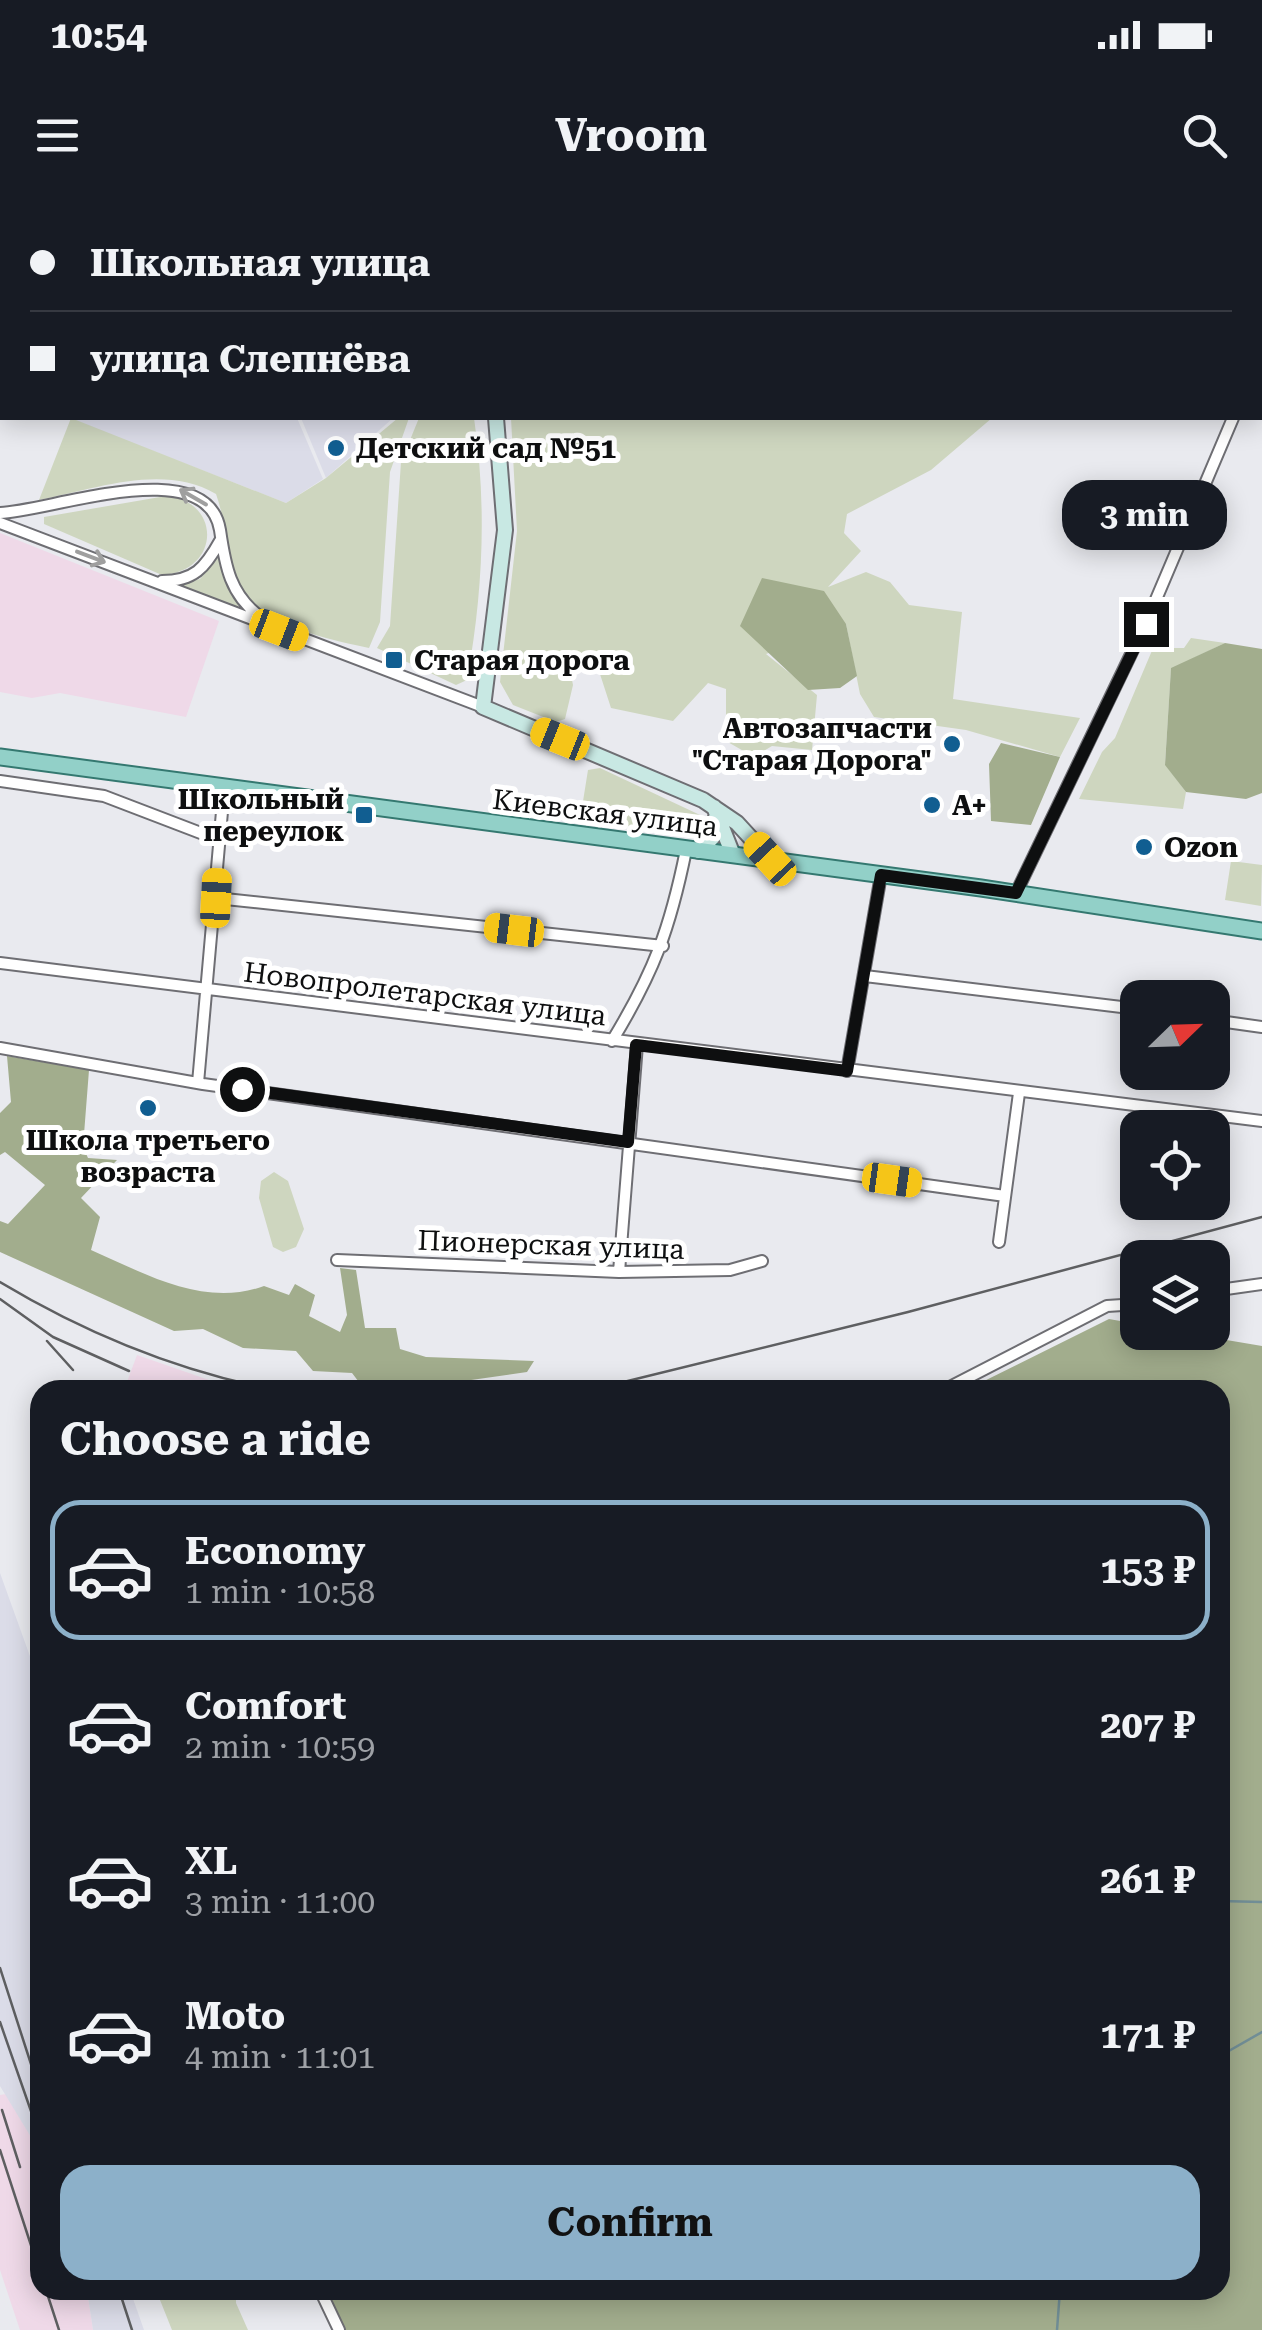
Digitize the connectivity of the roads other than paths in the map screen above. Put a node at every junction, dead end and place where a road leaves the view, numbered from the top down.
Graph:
1 (0, 376) edge
2 (0, 396) edge
3 (496, 420) edge
4 (1232, 420) edge
5 (0, 513) edge
6 (0, 523) edge
7 (220, 542) junction
8 (156, 582) junction
9 (279, 630) junction
10 (483, 707) junction
11 (0, 756) edge
12 (0, 781) edge
13 (224, 789) junction
14 (714, 806) junction
15 (736, 823) junction
16 (219, 840) junction
17 (693, 850) junction
18 (732, 855) junction
19 (770, 859) junction
20 (1032, 867) junction
21 (881, 875) junction
22 (1016, 893) junction
23 (216, 898) junction
24 (1045, 898) junction
25 (1262, 932) edge
26 (663, 946) junction
27 (1, 963) edge
28 (865, 976) junction
29 (0, 978) edge
30 (207, 988) junction
31 (1120, 1008) edge
32 (1230, 1023) edge
33 (1262, 1027) edge
34 (612, 1041) junction
35 (636, 1045) junction
36 (0, 1048) edge
37 (847, 1071) junction
38 (198, 1083) junction
39 (1019, 1093) junction
40 (1262, 1121) edge
41 (628, 1142) junction
42 (1005, 1196) junction
43 (999, 1242) dead end
44 (338, 1260) dead end
45 (762, 1260) dead end
46 (620, 1272) junction
47 (1262, 1284) edge
48 (1230, 1288) edge
49 (1120, 1305) edge
50 (963, 1380) edge
51 (325, 2300) edge
52 (340, 2330) edge

1 - 2 street
3 - 10 street
4 - 20 street
7 -> 5 street
6 -> 8 street
7 - 8 street
7 - 9 street
8 - 9 street
9 - 10 street
10 - 14 street
11 - 13 main road, Киевская улица
12 - 16 street
13 - 16 street
13 - 17 main road, Киевская улица
14 - 15 street
14 - 17 street
14 - 18 street
15 - 18 street
15 - 19 street
16 - 23 street
17 - 18 main road, Киевская улица
17 - 26 street
18 - 19 main road, Киевская улица
19 - 21 main road, Киевская улица
20 - 22 street
20 - 24 street
21 - 22 main road, Киевская улица
21 - 28 street
22 - 24 main road, Киевская улица
23 - 26 street
23 - 30 street
24 - 25 main road, Киевская улица
26 - 34 street
27 - 29 street
27 - 30 street, Новопролетарская улица
28 - 31 street
28 - 37 street
30 - 34 street, Новопролетарская улица
30 - 38 street
32 - 33 street
34 - 35 street, Новопролетарская улица
35 - 37 street, Новопролетарская улица
35 - 41 street
36 - 38 street
37 - 39 street, Новопролетарская улица
38 - 41 street
39 - 40 street, Новопролетарская улица
39 - 42 street
41 - 42 street
41 - 46 street
42 - 43 street
44 - 46 street, Пионерская улица
45 - 46 street, Пионерская улица
47 - 48 street
49 - 50 street
51 - 52 street

